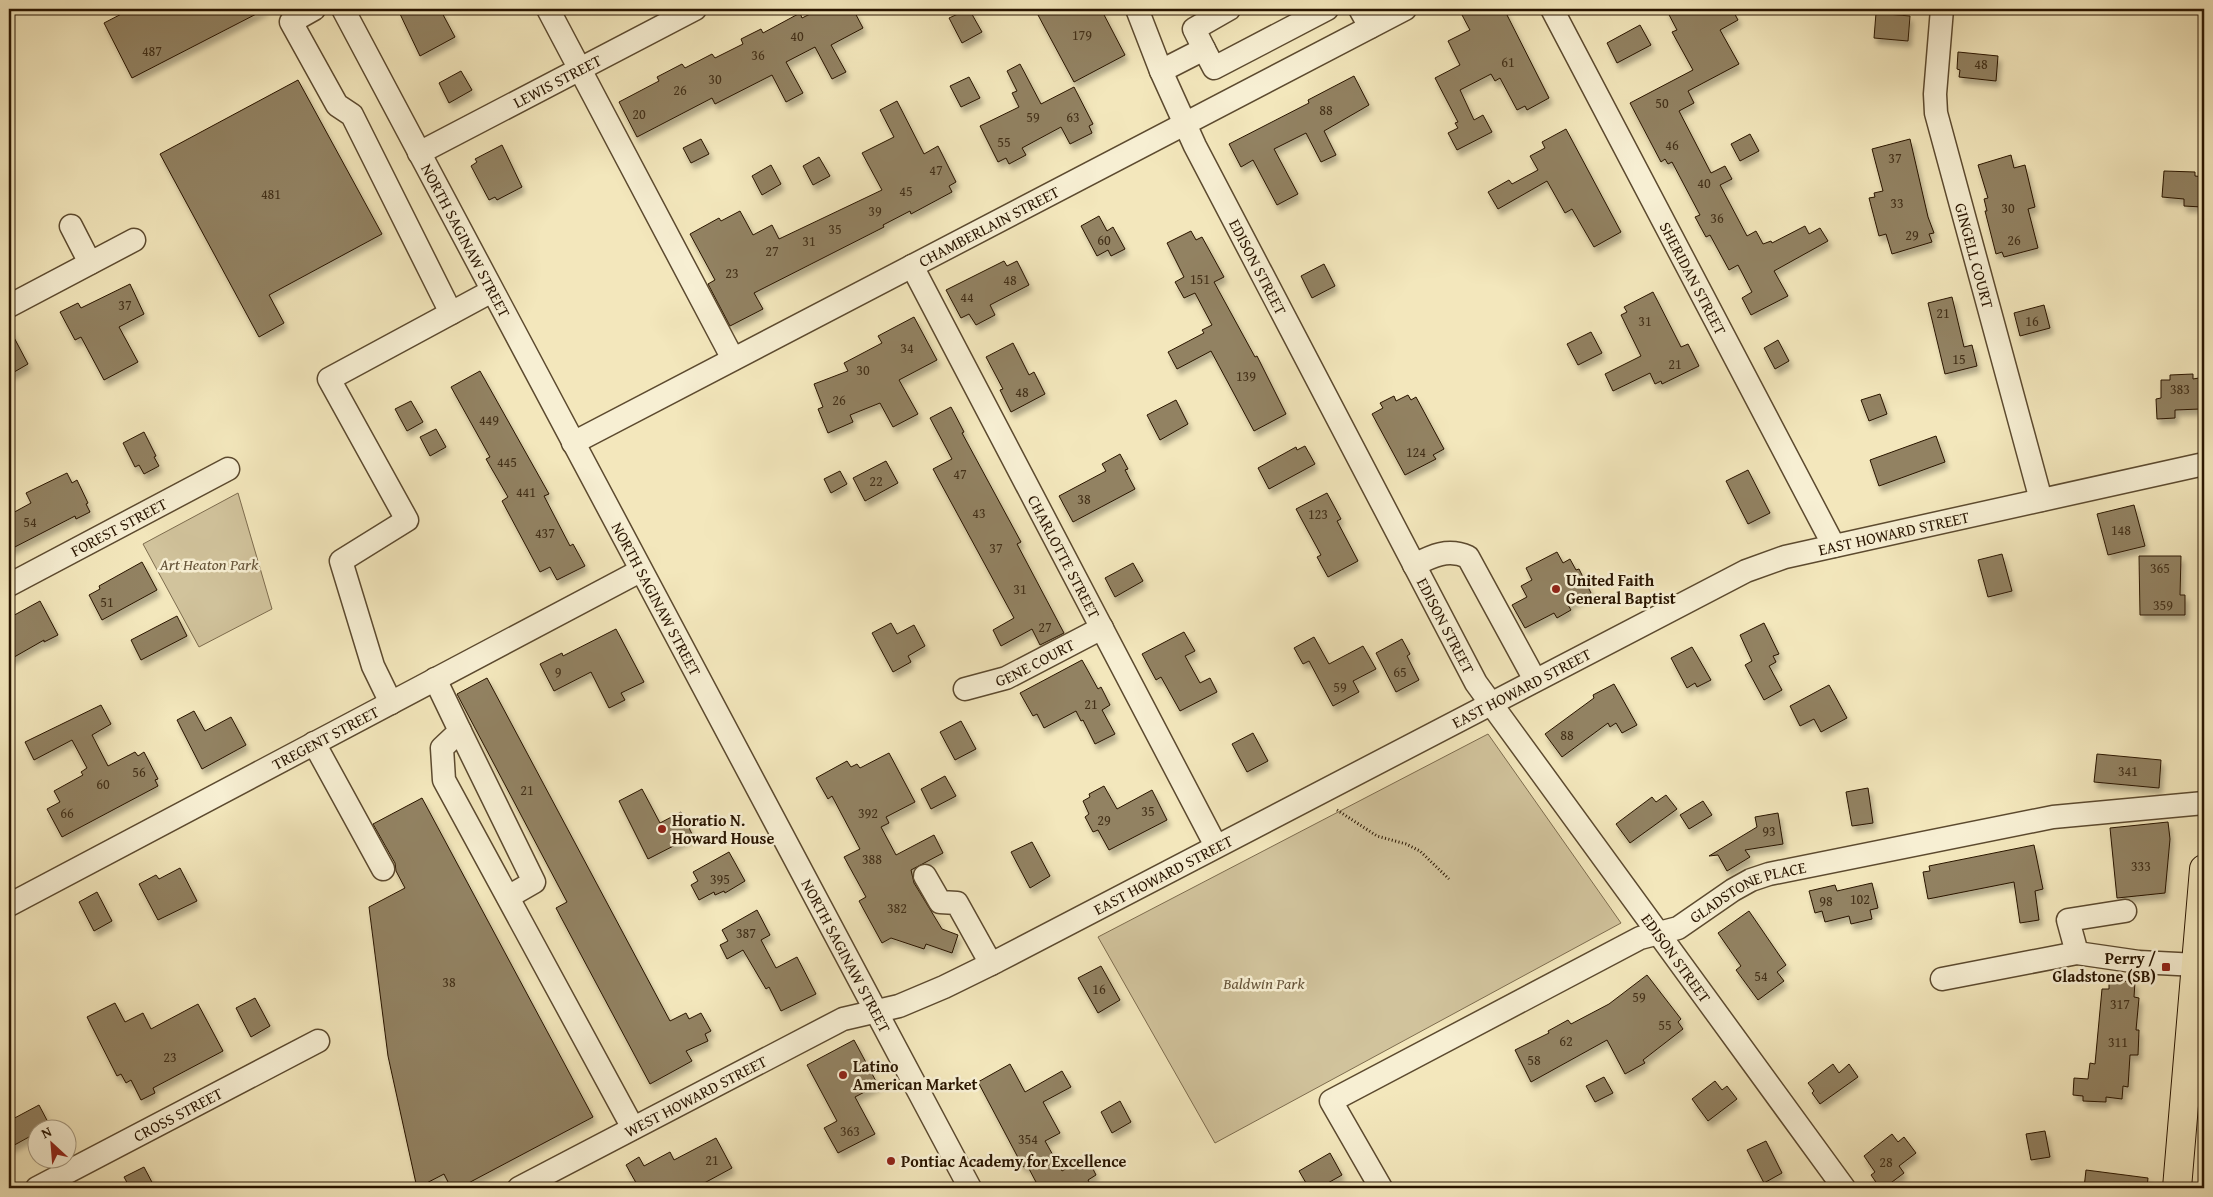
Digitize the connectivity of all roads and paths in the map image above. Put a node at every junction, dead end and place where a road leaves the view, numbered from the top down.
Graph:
1 (314, 9) edge
2 (343, 9) edge
3 (548, 9) edge
4 (695, 9) edge
5 (1137, 9) edge
6 (1229, 9) edge
7 (1326, 9) edge
8 (1405, 9) edge
9 (1552, 9) edge
10 (1942, 9) edge
11 (1365, 18) edge
12 (1204, 49) junction
13 (580, 69) junction
14 (1161, 71) junction
15 (1185, 124) junction
16 (419, 153) junction
17 (71, 226) dead end
18 (134, 240) dead end
19 (90, 263) junction
20 (912, 266) junction
21 (492, 291) junction
22 (9, 306) edge
23 (451, 313) junction
24 (733, 359) junction
25 (573, 443) junction
26 (2204, 464) edge
27 (228, 469) dead end
28 (2041, 500) junction
29 (1834, 546) junction
30 (1414, 565) junction
31 (640, 571) junction
32 (9, 585) edge
33 (1102, 628) junction
34 (435, 679) junction
35 (1535, 680) junction
36 (965, 689) dead end
37 (391, 703) junction
38 (1490, 703) junction
39 (460, 731) junction
40 (314, 743) junction
41 (2204, 803) edge
42 (1337, 810) dead end
43 (1216, 846) junction
44 (383, 869) dead end
45 (2204, 869) edge
46 (925, 876) dead end
47 (1449, 879) dead end
48 (508, 896) junction
49 (9, 905) edge
50 (2125, 911) dead end
51 (1658, 933) junction
52 (2200, 950) edge
53 (2077, 953) junction
54 (992, 964) junction
55 (1942, 979) dead end
56 (875, 1011) junction
57 (318, 1041) dead end
58 (633, 1128) junction
59 (526, 1186) edge
60 (37, 1188) edge
61 (970, 1188) edge
62 (1381, 1188) edge
63 (1844, 1188) edge
64 (2177, 1188) edge

1 - 23 street
2 - 16 street, NORTH SAGINAW STREET
3 - 13 street
4 - 13 street, LEWIS STREET
5 - 14 street, EDISON STREET
6 - 12 street
7 - 12 street
8 - 11 street, CHAMBERLAIN STREET
9 - 29 street, SHERIDAN STREET
10 - 28 street, GINGELL COURT
11 - 15 street, CHAMBERLAIN STREET
12 - 14 street
13 - 16 street, LEWIS STREET
13 - 24 street
14 - 15 street, EDISON STREET
15 - 20 street, CHAMBERLAIN STREET
15 - 30 street, EDISON STREET
16 - 21 street, NORTH SAGINAW STREET
17 - 19 street
18 - 19 street
19 - 22 street
20 - 24 street, CHAMBERLAIN STREET
20 - 33 street, CHARLOTTE STREET
21 - 23 street
21 - 25 street, NORTH SAGINAW STREET
23 - 37 street
24 - 25 street, CHAMBERLAIN STREET
25 - 31 street, NORTH SAGINAW STREET
26 - 28 street, EAST HOWARD STREET
27 - 32 street, FOREST STREET
28 - 29 street, EAST HOWARD STREET
29 - 35 street, EAST HOWARD STREET
30 - 35 street
30 - 38 street, EDISON STREET
31 - 34 street, TREGENT STREET
31 - 56 street, NORTH SAGINAW STREET
33 - 36 street, GENE COURT
33 - 43 street, CHARLOTTE STREET
34 - 37 street, TREGENT STREET
34 - 39 street
35 - 38 street, EAST HOWARD STREET
37 - 40 street, TREGENT STREET
38 - 43 street, EAST HOWARD STREET
38 - 51 street, EDISON STREET
39 - 48 street
39 - 48 street
40 - 44 street
40 - 49 street, TREGENT STREET
41 - 51 street, GLADSTONE PLACE
42 - 47 path
43 - 54 street, EAST HOWARD STREET
45 - 52 main road
46 - 54 street
48 - 58 street
50 - 53 street
51 - 62 street, GLADSTONE PLACE
51 - 63 street, EDISON STREET
52 - 53 street
52 - 64 main road
53 - 55 street
54 - 56 street, EAST HOWARD STREET
56 - 58 street, WEST HOWARD STREET
56 - 61 street, NORTH SAGINAW STREET
57 - 60 street, CROSS STREET
58 - 59 street, WEST HOWARD STREET

